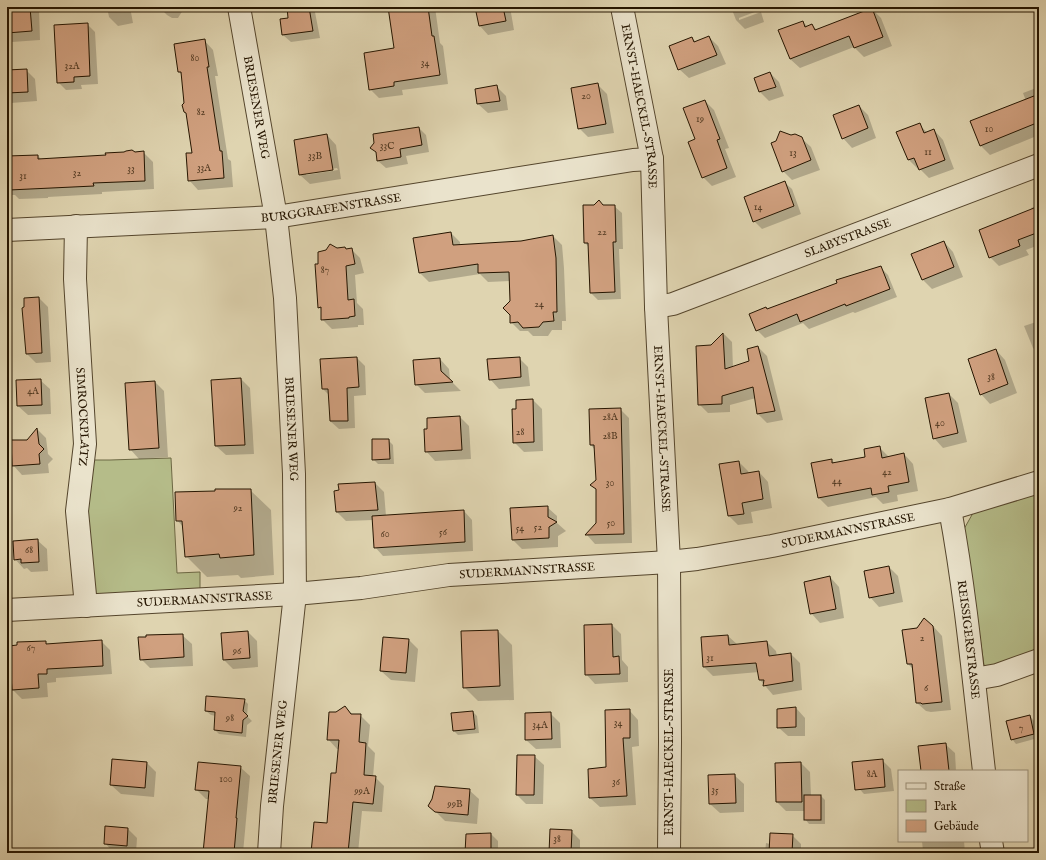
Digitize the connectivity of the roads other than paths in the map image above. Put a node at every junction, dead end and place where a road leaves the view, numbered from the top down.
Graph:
1 (239, 7) edge
2 (622, 7) edge
3 (652, 159) junction
4 (1039, 165) edge
5 (276, 217) junction
6 (76, 226) junction
7 (7, 230) edge
8 (656, 307) junction
9 (1039, 482) edge
10 (950, 509) junction
11 (669, 562) junction
12 (295, 594) junction
13 (86, 606) junction
14 (7, 610) edge
15 (1039, 660) edge
16 (974, 679) junction
17 (984, 770) edge
18 (991, 842) edge
19 (269, 853) edge
20 (669, 853) edge
21 (993, 853) edge

1 - 5 street, BRIESENER WEG
2 - 3 street, ERNST-HAECKEL-STRASSE
3 - 5 street, BURGGRAFENSTRASSE
3 - 8 street, ERNST-HAECKEL-STRASSE
4 - 8 street, SLABYSTRASSE
5 - 6 street, BURGGRAFENSTRASSE
5 - 12 street, BRIESENER WEG
6 - 7 street, BURGGRAFENSTRASSE
6 - 13 street, SIMROCKPLATZ
8 - 11 street, ERNST-HAECKEL-STRASSE
9 - 10 street, SUDERMANNSTRASSE
10 - 11 street, SUDERMANNSTRASSE
10 - 16 street, REISSIGERSTRASSE
11 - 12 street, SUDERMANNSTRASSE
11 - 20 street, ERNST-HAECKEL-STRASSE
12 - 13 street, SUDERMANNSTRASSE
12 - 19 street, BRIESENER WEG
13 - 14 street, SUDERMANNSTRASSE
15 - 16 street
16 - 17 street, REISSIGERSTRASSE
18 - 21 street

